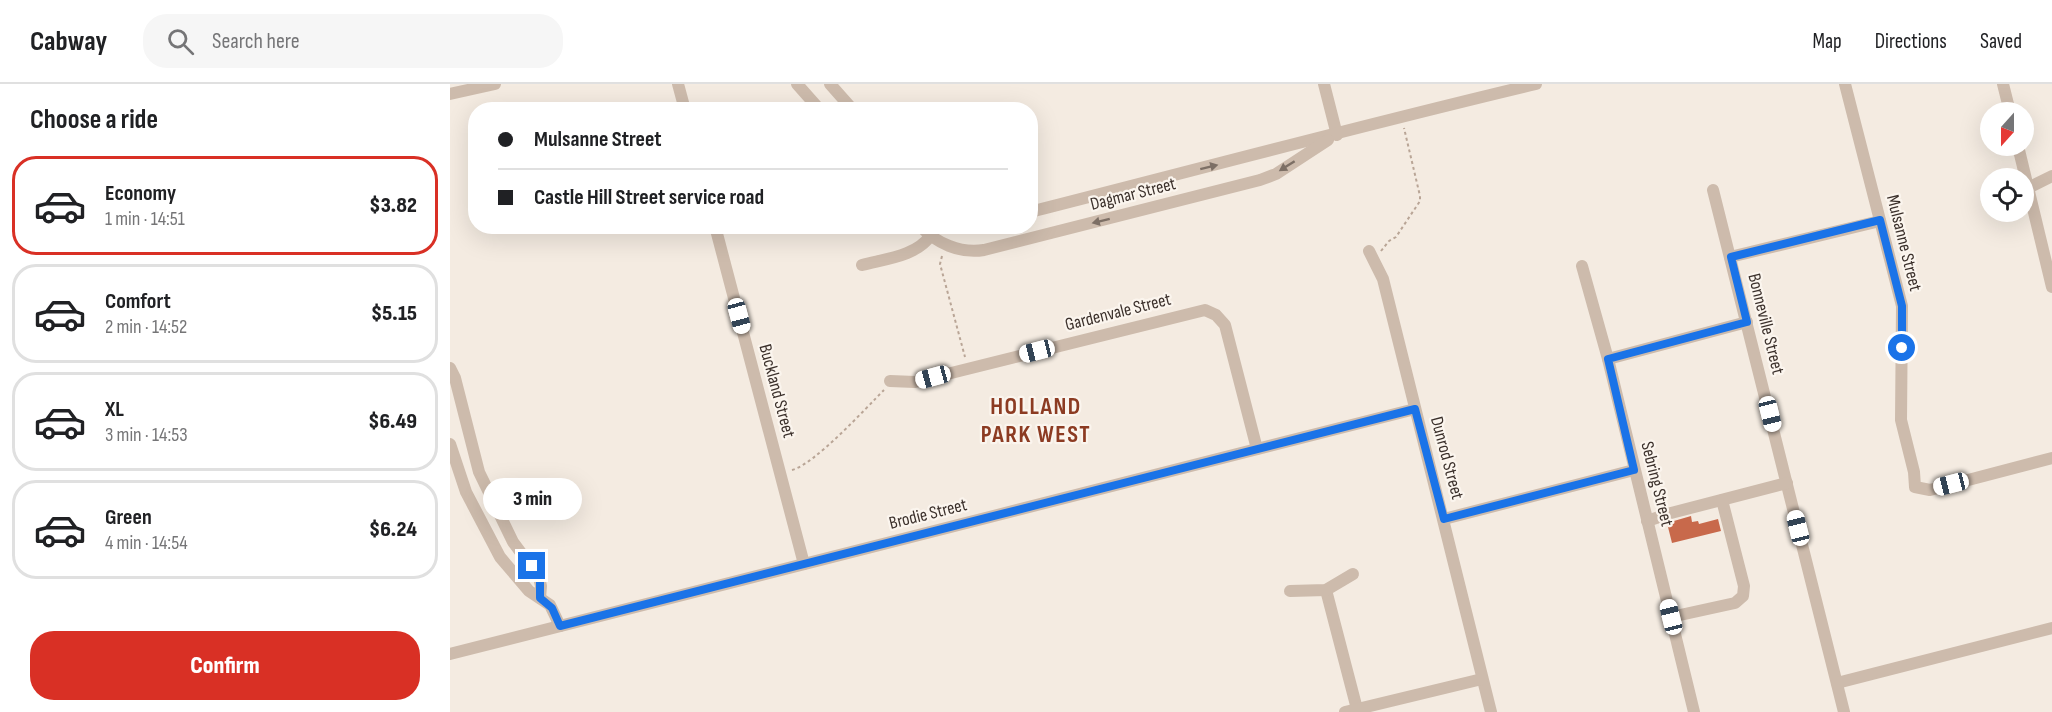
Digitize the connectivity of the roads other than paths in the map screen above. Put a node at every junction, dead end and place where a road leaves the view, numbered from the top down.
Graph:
1 (495, 84) edge
2 (678, 84) edge
3 (797, 84) edge
4 (830, 84) edge
5 (1324, 84) edge
6 (1536, 84) edge
7 (1845, 84) edge
8 (2003, 84) edge
9 (450, 94) edge
10 (683, 102) edge
11 (813, 102) edge
12 (846, 102) edge
13 (2008, 102) edge
14 (1336, 135) junction
15 (2052, 176) edge
16 (2034, 185) edge
17 (1713, 190) dead end
18 (1038, 210) edge
19 (2034, 213) edge
20 (1880, 220) junction
21 (717, 234) edge
22 (930, 236) joint
23 (1372, 256) road end
24 (1731, 257) junction
25 (862, 265) dead end
26 (1582, 266) dead end
27 (2052, 287) edge
28 (1747, 322) junction
29 (1608, 359) junction
30 (451, 369) edge
31 (891, 381) road end
32 (1415, 409) junction
33 (450, 444) edge
34 (1257, 449) junction
35 (2052, 458) edge
36 (452, 463) edge
37 (1634, 470) junction
38 (1787, 483) junction
39 (1722, 500) junction
40 (1444, 519) junction
41 (1647, 521) junction
42 (804, 564) junction
43 (1353, 574) dead end
44 (1326, 590) junction
45 (1290, 591) dead end
46 (540, 598) junction
47 (1671, 617) junction
48 (560, 626) junction
49 (2052, 627) edge
50 (450, 654) edge
51 (1482, 679) junction
52 (1837, 683) junction
53 (1351, 711) edge
54 (1692, 711) edge
55 (1491, 712) edge
56 (1844, 712) edge

1 - 9 street
2 - 10 street
3 - 11 street
4 - 12 street
5 - 14 street
6 - 14 street, Dagmar Street
7 - 20 street, Mulsanne Street
8 - 13 street
18 -> 14 street, Dagmar Street
14 -> 22 street, Dagmar Street
15 - 16 street
17 - 24 street, Bonneville Street
19 - 27 street
20 - 24 street
20 - 35 street, Mulsanne Street
21 - 42 street, Buckland Street
22 - 25 street
23 - 32 street, Dunrod Street
24 - 28 street, Bonneville Street
26 - 29 street, Sebring Street
28 - 29 street
28 - 38 street, Bonneville Street
29 - 37 street, Sebring Street
30 - 46 street
31 - 34 street, Gardenvale Street
32 - 34 street, Brodie Street
32 - 40 street, Dunrod Street
33 - 36 street
34 - 42 street, Brodie Street
36 - 46 street
37 - 40 street
37 - 41 street, Sebring Street
38 - 39 street
38 - 52 street, Bonneville Street
39 - 41 street
39 - 47 street
40 - 51 street, Dunrod Street
41 - 47 street, Sebring Street
42 - 48 street, Brodie Street
43 - 44 street
44 - 45 street
44 - 53 street
46 - 48 street
47 - 54 street, Sebring Street
48 - 50 street, Brodie Street
49 - 52 street
51 - 53 street
51 - 55 street, Dunrod Street
52 - 56 street, Bonneville Street

